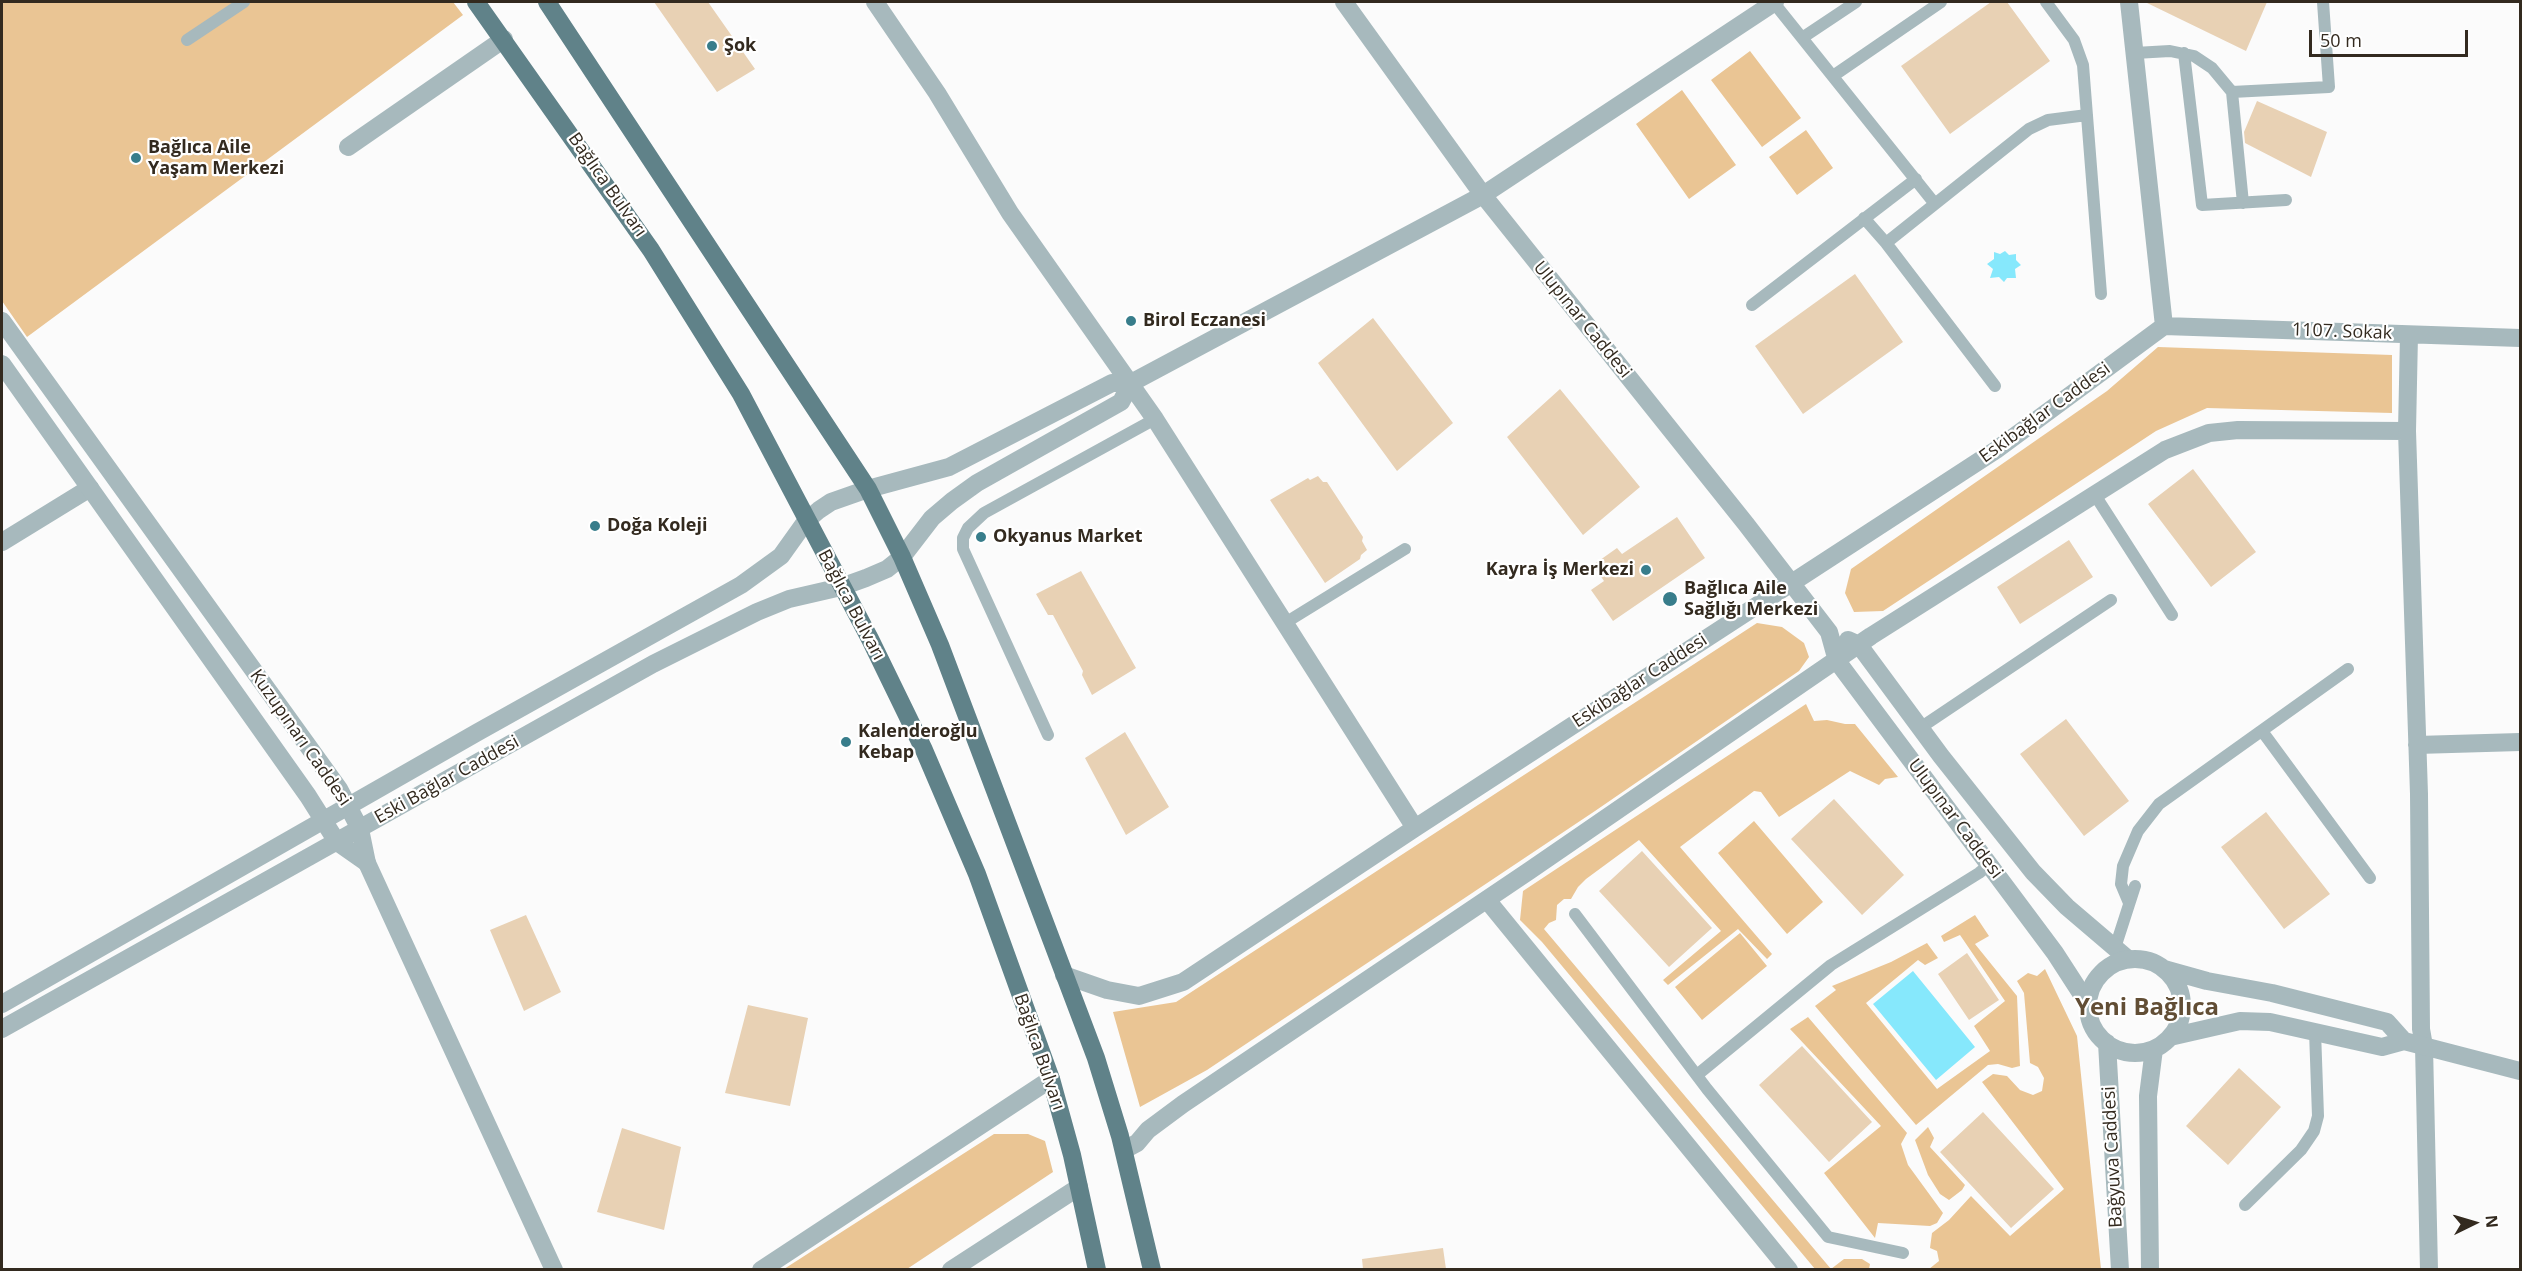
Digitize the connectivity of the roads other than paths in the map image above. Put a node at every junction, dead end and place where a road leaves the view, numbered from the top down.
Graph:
1 (244, 2) edge
2 (476, 2) edge
3 (547, 2) edge
4 (875, 2) edge
5 (1344, 2) edge
6 (1774, 2) edge
7 (1857, 2) edge
8 (1941, 2) edge
9 (2046, 2) edge
10 (2129, 2) edge
11 (2323, 2) edge
12 (1802, 38) junction
13 (504, 39) junction
14 (187, 40) dead end
15 (2135, 53) junction
16 (2184, 53) junction
17 (1833, 76) junction
18 (2232, 92) junction
19 (2087, 115) junction
20 (348, 147) dead end
21 (1916, 178) junction
22 (1483, 195) junction
23 (2286, 200) dead end
24 (2243, 203) junction
25 (1935, 204) junction
26 (1864, 218) junction
27 (1886, 243) junction
28 (2101, 294) dead end
29 (1752, 305) dead end
30 (2, 321) edge
31 (2164, 326) junction
32 (2409, 334) junction
33 (2520, 338) edge
34 (2, 364) edge
35 (1131, 383) junction
36 (1995, 386) dead end
37 (1155, 419) junction
38 (2407, 430) junction
39 (90, 488) junction
40 (868, 489) junction
41 (2095, 495) junction
42 (806, 521) junction
43 (2, 542) edge
44 (1405, 549) dead end
45 (903, 557) junction
46 (1791, 582) junction
47 (841, 587) junction
48 (2111, 600) dead end
49 (2172, 615) dead end
50 (1285, 623) junction
51 (1829, 632) junction
52 (1859, 645) junction
53 (1837, 661) junction
54 (2348, 669) dead end
55 (1920, 728) junction
56 (2262, 731) junction
57 (1048, 735) dead end
58 (2520, 742) edge
59 (2417, 745) junction
60 (349, 806) junction
61 (325, 820) junction
62 (1415, 828) junction
63 (360, 829) junction
64 (337, 842) junction
65 (367, 863) junction
66 (1989, 865) junction
67 (2370, 878) dead end
68 (2135, 886) dead end
69 (1487, 900) junction
70 (2129, 903) junction
71 (1575, 914) dead end
72 (2122, 954) junction
73 (2164, 969) junction
74 (1064, 975) junction
75 (2, 1004) edge
76 (2088, 1004) junction
77 (2, 1029) edge
78 (2309, 1030) junction
79 (2170, 1037) junction
80 (2404, 1041) junction
81 (2107, 1044) junction
82 (2424, 1046) junction
83 (2154, 1049) junction
84 (2520, 1071) edge
85 (1697, 1075) junction
86 (1051, 1079) junction
87 (1124, 1150) junction
88 (1079, 1187) junction
89 (2245, 1205) dead end
90 (1904, 1252) dead end
91 (554, 1269) edge
92 (761, 1269) edge
93 (951, 1269) edge
94 (1096, 1269) edge
95 (1152, 1269) edge
96 (1789, 1269) edge
97 (2120, 1269) edge
98 (2150, 1269) edge
99 (2429, 1269) edge

1 - 14 lane
2 - 13 main road, Bağlıca Bulvarı
3 - 40 main road
4 - 35 street
5 - 22 street, Ulupınar Caddesi
6 - 12 lane
6 - 22 street
7 - 12 lane
8 - 17 lane
9 - 19 lane
10 - 15 street
11 - 18 lane
12 - 17 lane
13 - 20 street
13 - 42 main road, Bağlıca Bulvarı
15 - 16 lane
15 - 31 street
16 - 18 lane
16 - 24 lane
17 - 21 lane
18 - 24 lane
19 - 25 lane
19 - 28 lane
21 - 25 lane
21 - 26 lane
22 - 35 street
22 - 46 street, Ulupınar Caddesi
23 - 24 lane
25 - 27 lane
26 - 27 lane
26 - 29 lane
27 - 36 lane
30 - 60 street, Kuzupınarı Caddesi
31 - 32 street, 1107. Sokak
31 - 46 street, Eskibağlar Caddesi
32 - 33 street, 1107. Sokak
32 - 38 street
34 - 39 street, Kuzupınarı Caddesi
35 - 37 street
35 - 40 street
35 - 45 street
37 - 50 street
37 - 57 lane
38 - 41 street
38 - 59 street
39 - 43 street
39 - 61 street, Kuzupınarı Caddesi
40 - 42 street
40 - 45 main road
41 - 49 lane
41 - 52 street
42 - 47 main road, Bağlıca Bulvarı
42 - 60 street
44 - 50 lane
45 - 47 street, Eski Bağlar Caddesi
45 - 74 main road
46 - 51 street, Ulupınar Caddesi
46 - 62 street, Eskibağlar Caddesi
47 - 63 street, Eski Bağlar Caddesi
47 - 86 main road, Bağlıca Bulvarı
48 - 55 lane
50 - 62 street
51 - 52 street, Ulupınar Caddesi
51 - 53 street, Ulupınar Caddesi
52 - 53 street
52 - 55 street, Ulupınar Caddesi
53 - 66 street, Ulupınar Caddesi
53 - 69 street
54 - 56 lane
55 - 72 street, Ulupınar Caddesi
56 - 67 lane
56 - 70 lane
58 - 59 street
59 - 82 street
60 - 61 street
60 - 63 street, Kuzupınarı Caddesi
61 - 64 street, Kuzupınarı Caddesi
61 - 75 street
62 - 74 street, Eskibağlar Caddesi
63 - 64 street, Eski Bağlar Caddesi
63 - 65 street, Kuzupınarı Caddesi
64 - 65 street, Kuzupınarı Caddesi
64 - 77 street, Eski Bağlar Caddesi
65 - 91 street
66 - 76 street, Ulupınar Caddesi
66 - 85 lane
68 - 70 lane
69 - 87 street
69 - 96 street
70 - 72 lane
71 - 85 lane
72 - 73 street
72 - 76 street
73 - 79 street
73 - 80 street
74 - 87 main road
76 - 81 street
78 - 79 street
78 - 80 street
78 - 89 lane
79 - 83 street
80 - 82 street
81 - 83 street
81 - 97 street, Bağyuva Caddesi
82 - 84 street
82 - 99 street
83 - 98 street, Bağyuva Caddesi
85 - 90 lane
86 - 88 main road, Bağlıca Bulvarı
86 - 92 street
87 - 95 main road
88 - 93 street
88 - 94 main road, Bağlıca Bulvarı

